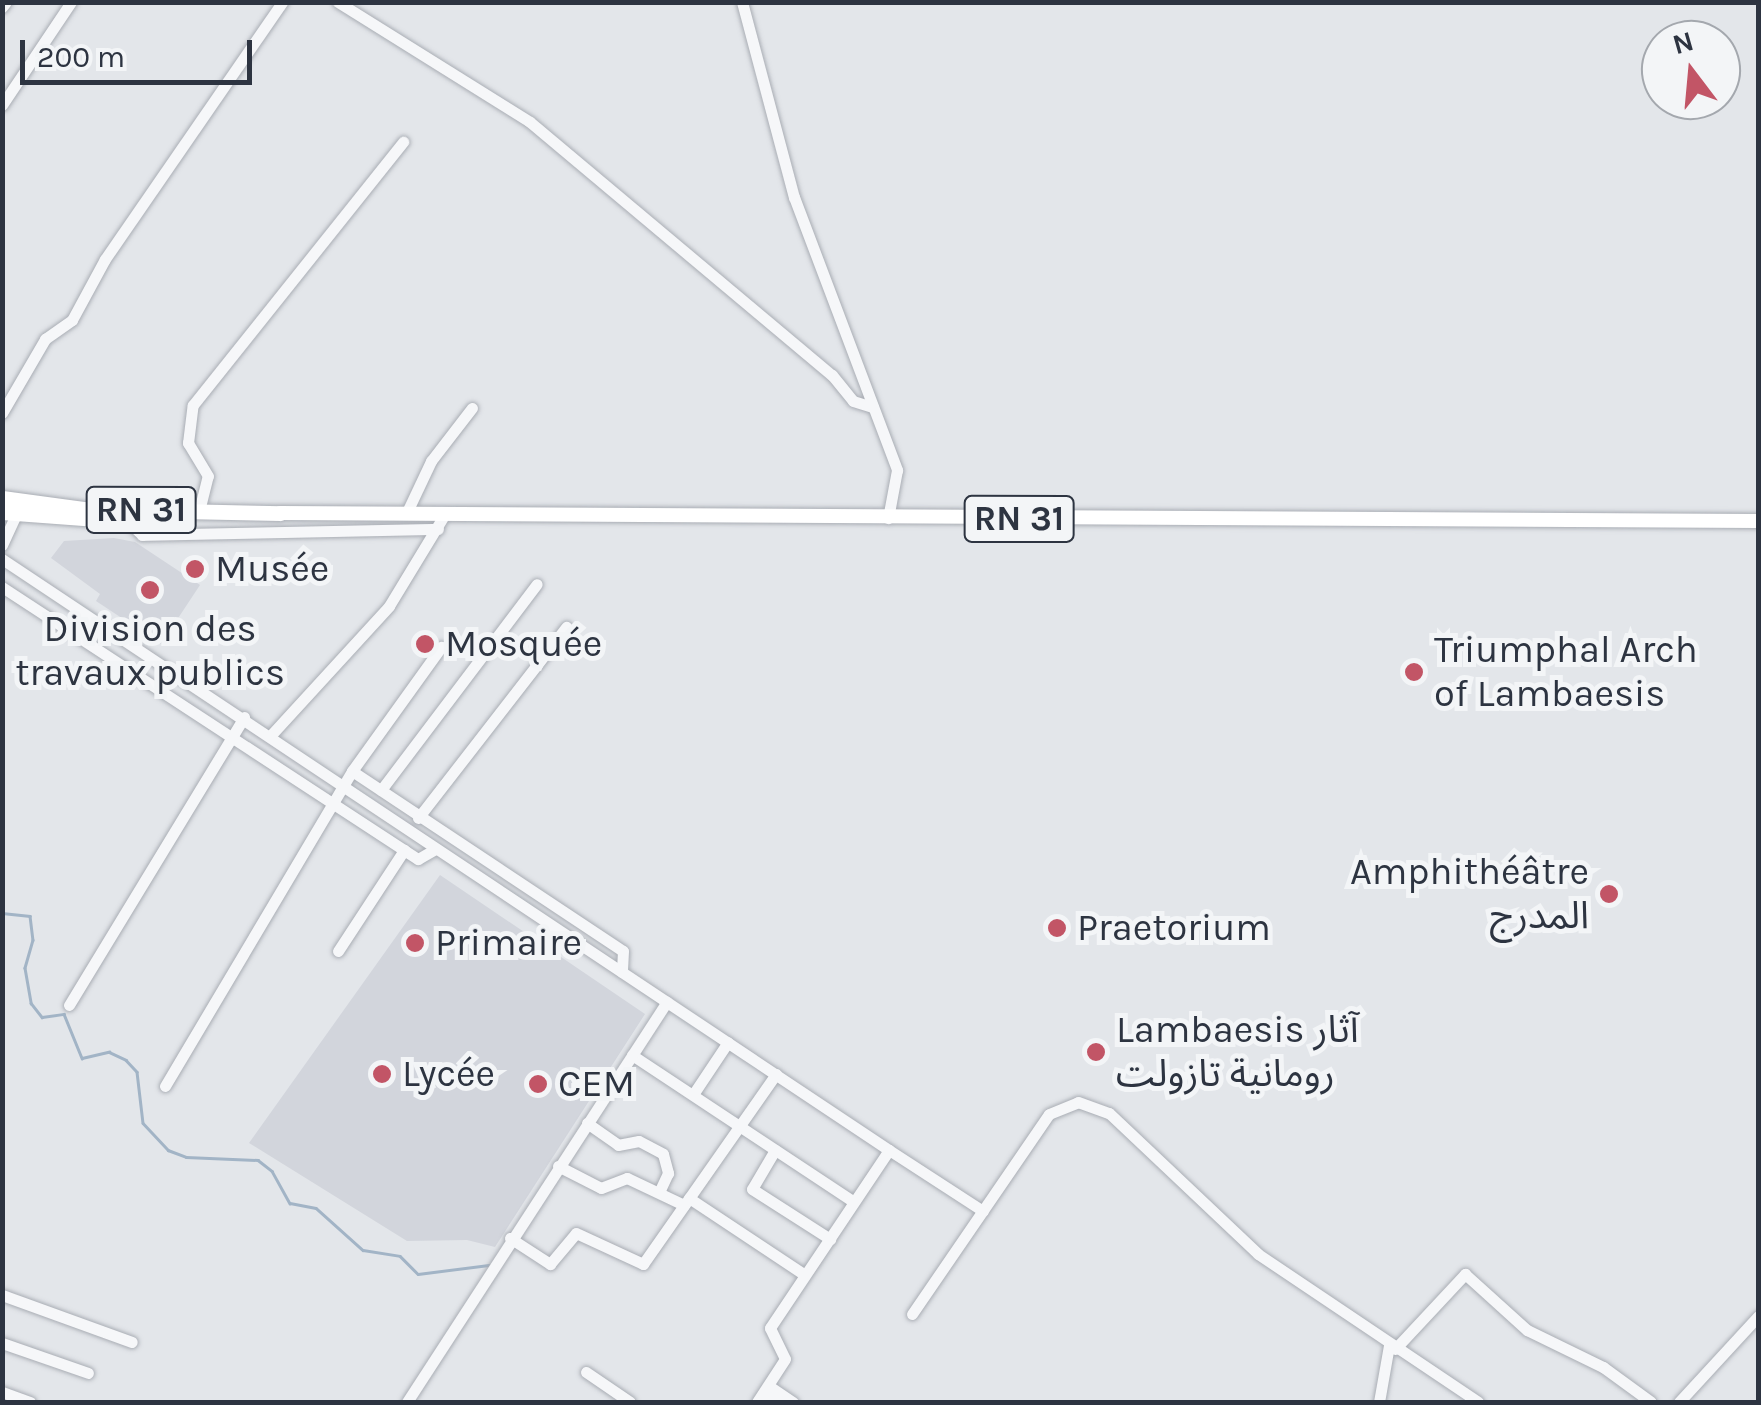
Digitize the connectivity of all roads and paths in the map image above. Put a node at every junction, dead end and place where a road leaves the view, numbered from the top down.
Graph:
1 (70, 2) edge
2 (282, 2) edge
3 (338, 2) edge
4 (742, 2) edge
5 (2, 105) edge
6 (403, 142) dead end
7 (873, 407) junction
8 (472, 408) dead end
9 (2, 412) edge
10 (2, 498) edge
11 (14, 509) edge
12 (199, 511) junction
13 (280, 513) junction
14 (406, 514) junction
15 (445, 514) junction
16 (124, 518) junction
17 (888, 518) junction
18 (1758, 521) edge
19 (438, 529) junction
20 (2, 544) edge
21 (2, 560) edge
22 (20, 571) junction
23 (536, 584) dead end
24 (4, 590) edge
25 (566, 627) dead end
26 (441, 647) dead end
27 (244, 717) junction
28 (232, 734) junction
29 (271, 735) junction
30 (352, 771) junction
31 (342, 786) junction
32 (380, 790) junction
33 (334, 799) junction
34 (418, 818) junction
35 (435, 849) junction
36 (404, 850) junction
37 (338, 951) dead end
38 (622, 972) junction
39 (667, 1002) junction
40 (69, 1005) dead end
41 (728, 1042) junction
42 (632, 1055) junction
43 (776, 1074) junction
44 (165, 1086) dead end
45 (694, 1094) junction
46 (587, 1124) junction
47 (737, 1125) junction
48 (775, 1150) junction
49 (889, 1150) junction
50 (558, 1166) junction
51 (659, 1192) junction
52 (686, 1201) junction
53 (854, 1202) junction
54 (983, 1210) junction
55 (510, 1238) junction
56 (830, 1239) junction
57 (806, 1275) junction
58 (2, 1295) edge
59 (912, 1314) dead end
60 (1758, 1316) edge
61 (2, 1342) edge
62 (132, 1342) dead end
63 (1392, 1347) junction
64 (586, 1372) dead end
65 (88, 1374) dead end
66 (2, 1392) edge
67 (763, 1394) edge
68 (30, 1402) edge
69 (407, 1402) edge
70 (630, 1402) edge
71 (777, 1402) edge
72 (793, 1402) edge
73 (1379, 1402) edge
74 (1478, 1402) edge
75 (1651, 1402) edge
76 (1679, 1402) edge

1 - 5 street
2 - 9 street
3 - 7 street
4 - 7 street
6 - 12 street
7 - 17 street
8 - 14 street
10 - 11 highway, RN 31
11 - 12 highway, RN 31
11 - 16 highway, RN 31
11 - 20 street
12 - 13 highway, RN 31
13 - 14 main road, RN 31
13 - 16 highway, RN 31
14 - 15 main road, RN 31
15 - 17 main road, RN 31
15 - 19 street
16 - 19 street
17 - 18 main road, RN 31
19 - 29 street
21 - 22 street
22 - 24 street
22 - 27 street
23 - 32 street
24 - 28 street
25 - 34 street
26 - 30 street
27 - 28 street
27 - 29 street
28 - 33 street
28 - 40 street
29 - 31 street
30 - 31 street
30 - 32 street
31 - 33 street
31 - 35 street
32 - 34 street
33 - 36 street
33 - 44 street
34 - 38 street
35 - 36 street
35 - 38 street
36 - 37 street
38 - 39 street
39 - 41 street
39 - 42 street
41 - 43 street
41 - 45 street
42 - 45 street
42 - 46 street
43 - 47 street
43 - 49 street
45 - 47 street
46 - 50 street
46 - 51 street
47 - 48 street
47 - 52 street
48 - 53 street
48 - 56 street
49 - 53 street
49 - 54 street
50 - 51 street
50 - 55 street
51 - 52 street
52 - 55 street
52 - 57 street
53 - 56 street
54 - 59 street
54 - 63 street
55 - 69 street
56 - 57 street
57 - 67 street
58 - 62 street
60 - 76 street
61 - 65 street
63 - 73 street
63 - 74 street
63 - 75 street
64 - 70 street
66 - 68 street
67 - 71 street
67 - 72 street

